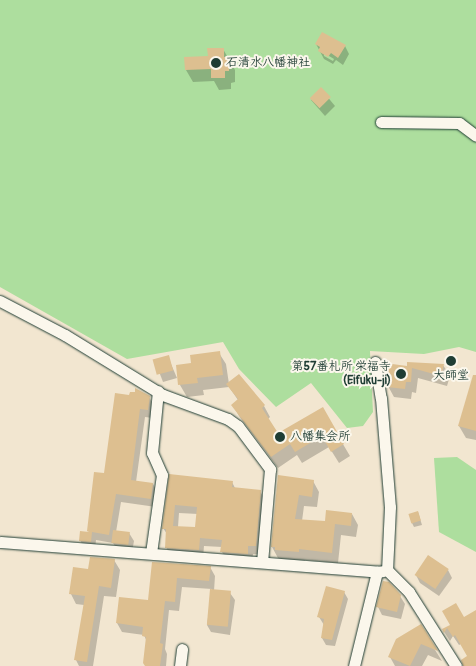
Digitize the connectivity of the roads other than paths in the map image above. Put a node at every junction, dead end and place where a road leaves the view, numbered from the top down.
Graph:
1 (381, 122) dead end
2 (476, 136) edge
3 (0, 301) edge
4 (375, 362) dead end
5 (158, 391) junction
6 (0, 542) edge
7 (151, 553) junction
8 (262, 562) junction
9 (382, 571) junction
10 (182, 648) dead end
11 (180, 666) edge
12 (354, 666) edge
13 (456, 666) edge

1 - 2 street
3 - 5 street
4 - 9 street
5 - 7 street
5 - 8 street
6 - 7 street
7 - 8 street
8 - 9 street
9 - 12 street
9 - 13 street
10 - 11 street

